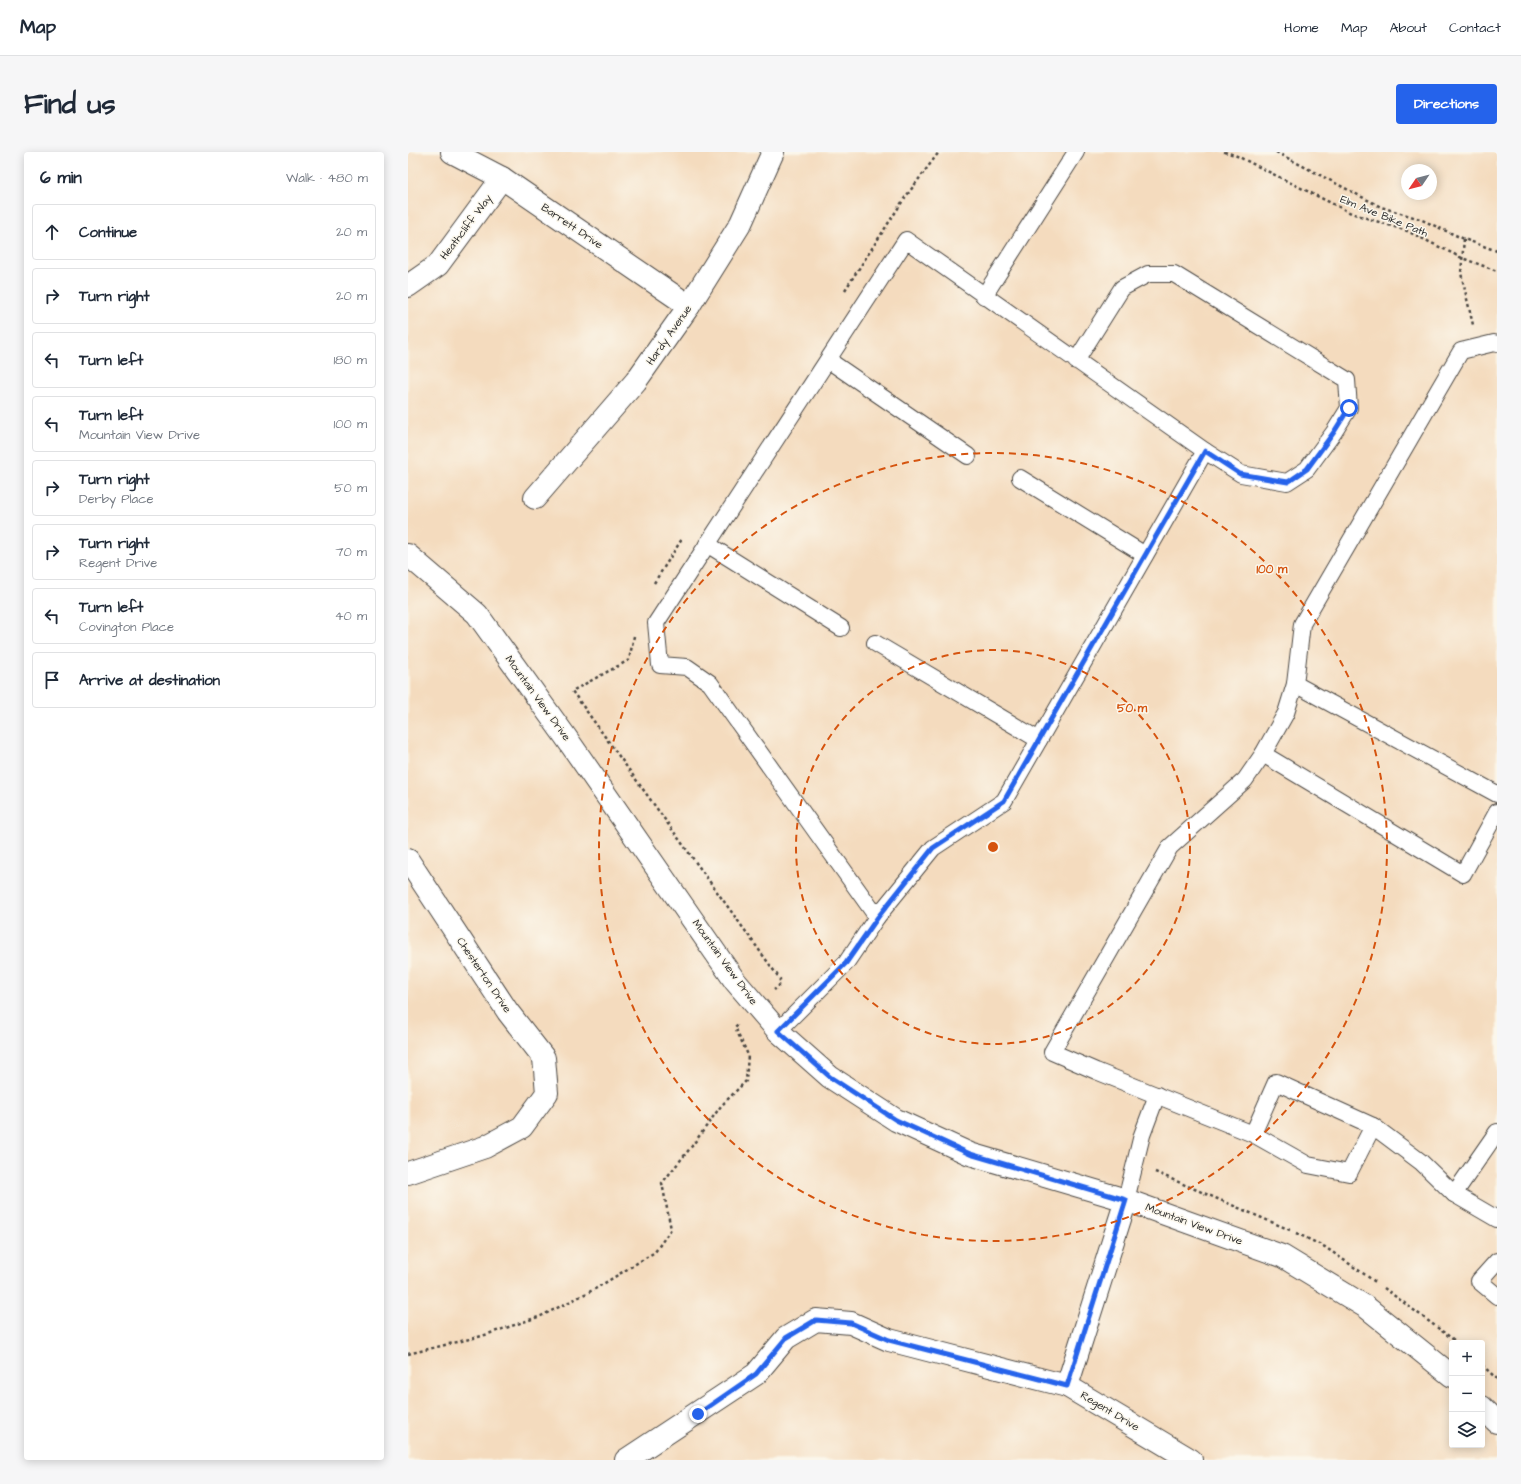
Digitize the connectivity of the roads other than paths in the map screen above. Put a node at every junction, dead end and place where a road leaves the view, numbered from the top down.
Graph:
1 (452, 152) edge
2 (773, 152) edge
3 (1076, 152) edge
4 (502, 178) junction
5 (408, 286) edge
6 (984, 296) junction
7 (689, 306) junction
8 (1497, 344) edge
9 (828, 360) junction
10 (1076, 361) junction
11 (1205, 451) junction
12 (968, 456) dead end
13 (1020, 478) dead end
14 (536, 498) dead end
15 (707, 544) junction
16 (408, 556) edge
17 (1145, 556) junction
18 (841, 628) dead end
19 (876, 643) dead end
20 (1295, 684) junction
21 (1039, 740) junction
22 (1263, 754) junction
23 (1497, 794) edge
24 (1497, 812) edge
25 (408, 860) edge
26 (878, 917) junction
27 (778, 1031) junction
28 (1157, 1095) junction
29 (1373, 1126) junction
30 (1497, 1132) edge
31 (1252, 1134) junction
32 (408, 1173) edge
33 (1454, 1194) junction
34 (1126, 1200) junction
35 (1497, 1219) edge
36 (1497, 1262) edge
37 (1497, 1296) edge
38 (1449, 1374) edge
39 (1067, 1386) junction
40 (1485, 1410) edge
41 (1497, 1422) edge
42 (626, 1460) edge
43 (1191, 1460) edge

1 - 4 street, Barrett Drive
2 - 7 street, Hardy Avenue
3 - 6 lane
4 - 5 street, Heathcliff Way
4 - 7 street, Barrett Drive
6 - 9 lane
6 - 10 lane
7 - 14 street, Hardy Avenue
8 - 20 lane
9 - 12 lane
9 - 15 lane
10 - 11 lane
10 - 11 lane
11 - 17 lane
13 - 17 lane
15 - 18 lane
15 - 26 lane
16 - 27 street, Mountain View Drive
17 - 21 lane
19 - 21 lane
20 - 22 lane
20 - 23 lane
21 - 26 lane
22 - 24 lane
22 - 28 lane
25 - 32 street, Chesterton Drive
26 - 27 lane
27 - 34 street, Mountain View Drive
28 - 31 lane
28 - 34 lane
29 - 31 lane
29 - 31 lane
29 - 33 lane
30 - 33 lane
33 - 35 lane
34 - 38 street, Mountain View Drive
34 - 39 street
36 - 37 lane
39 - 42 street, Regent Drive
39 - 43 street, Regent Drive
40 - 41 street

